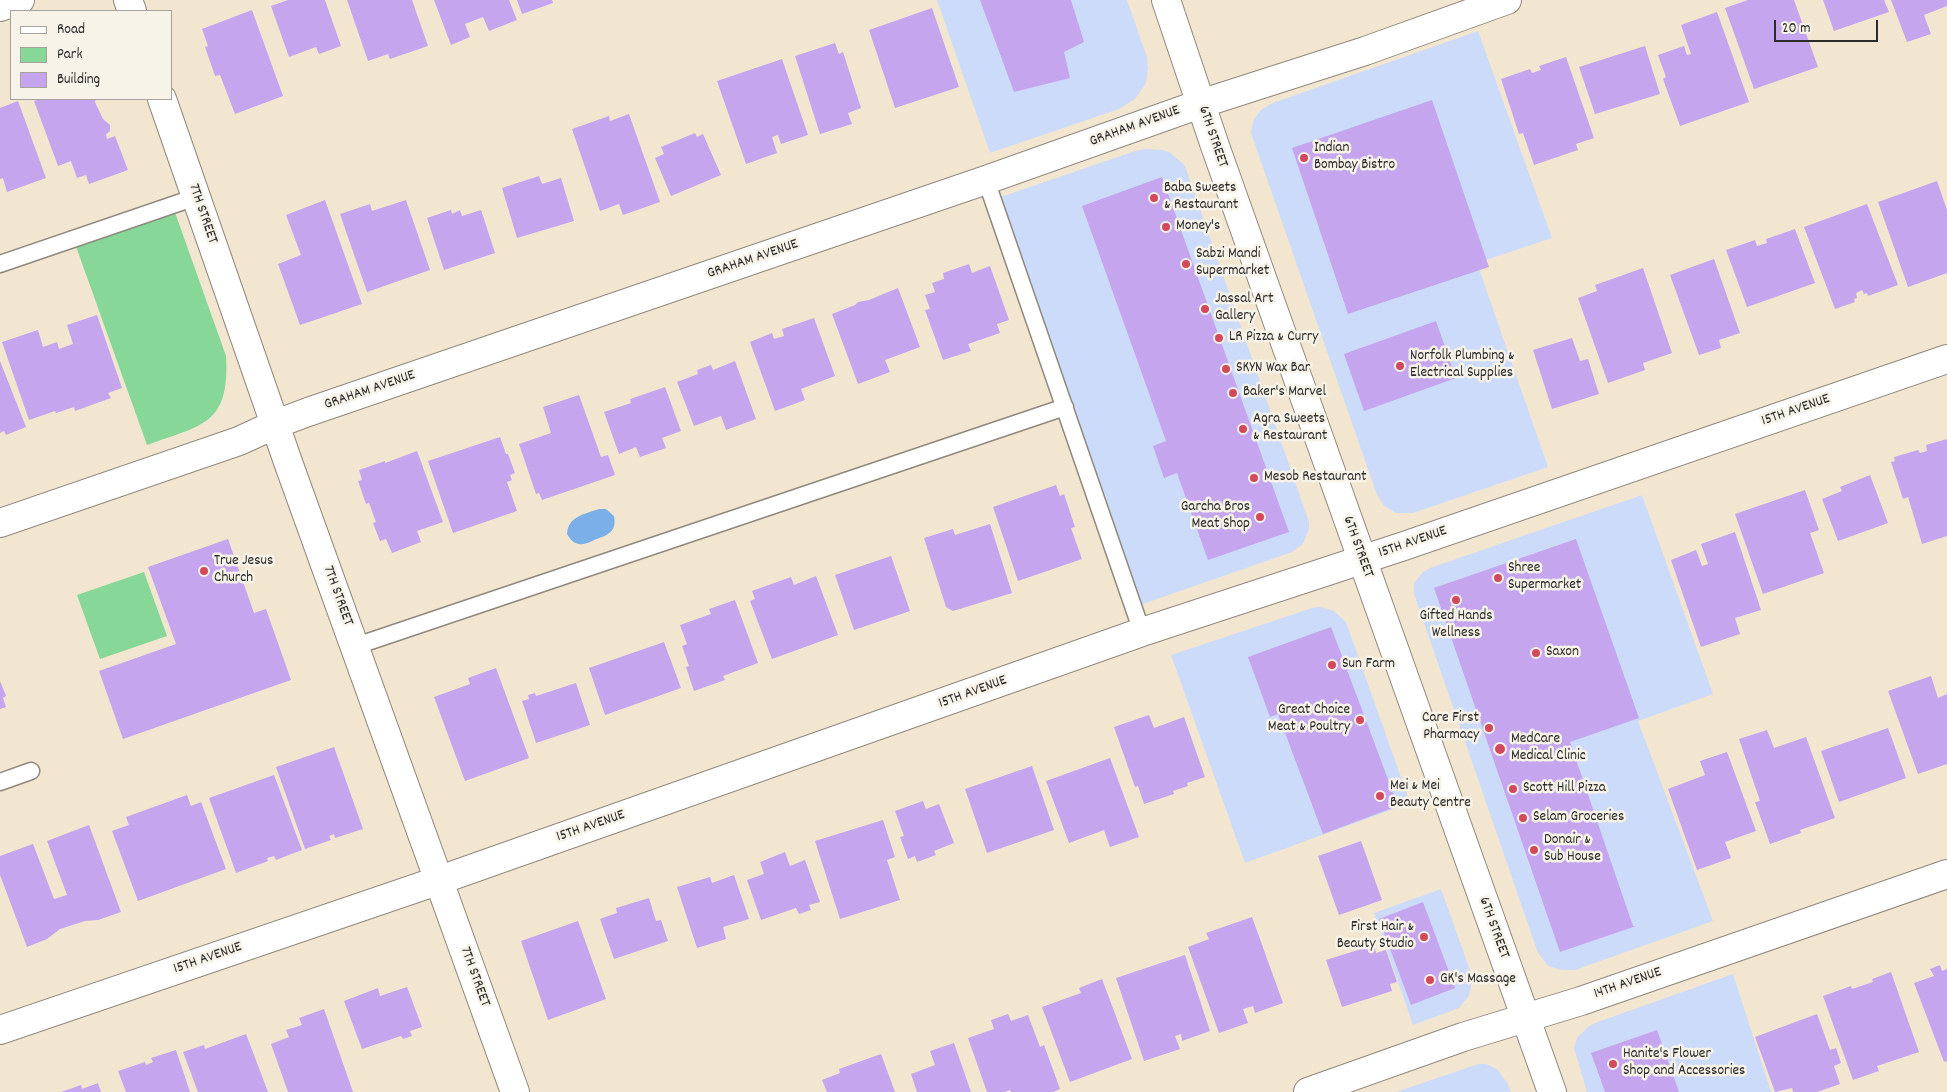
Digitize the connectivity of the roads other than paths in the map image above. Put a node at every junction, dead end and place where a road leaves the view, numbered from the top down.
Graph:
1 (20, 0) edge
2 (1166, 0) edge
3 (1507, 0) edge
4 (0, 7) edge
5 (162, 100) edge
6 (1200, 104) junction
7 (986, 180) junction
8 (196, 197) junction
9 (0, 264) edge
10 (1947, 359) edge
11 (1065, 407) junction
12 (276, 424) junction
13 (0, 523) edge
14 (1362, 560) junction
15 (1142, 632) junction
16 (356, 646) junction
17 (31, 771) dead end
18 (0, 782) edge
19 (1947, 874) edge
20 (440, 880) junction
21 (1525, 1019) junction
22 (0, 1030) edge
23 (515, 1092) edge
24 (1308, 1092) edge
25 (1552, 1092) edge

1 - 4 street
2 - 6 street, 6TH STREET
3 - 6 street, GRAHAM AVENUE
5 - 8 street, 7TH STREET
6 - 7 street, GRAHAM AVENUE
6 - 14 street, 6TH STREET
7 - 11 lane
7 - 12 street, GRAHAM AVENUE
8 - 9 lane
8 - 12 street, 7TH STREET
10 - 14 street, 15TH AVENUE
11 - 15 lane
11 - 16 lane
12 - 13 street, GRAHAM AVENUE
12 - 16 street, 7TH STREET
14 - 15 street, 15TH AVENUE
14 - 21 street, 6TH STREET
15 - 20 street, 15TH AVENUE
16 - 20 street, 7TH STREET
17 - 18 lane
19 - 21 street, 14TH AVENUE
20 - 22 street, 15TH AVENUE
20 - 23 street, 7TH STREET
21 - 24 street, 14TH AVENUE
21 - 25 street, 6TH STREET

